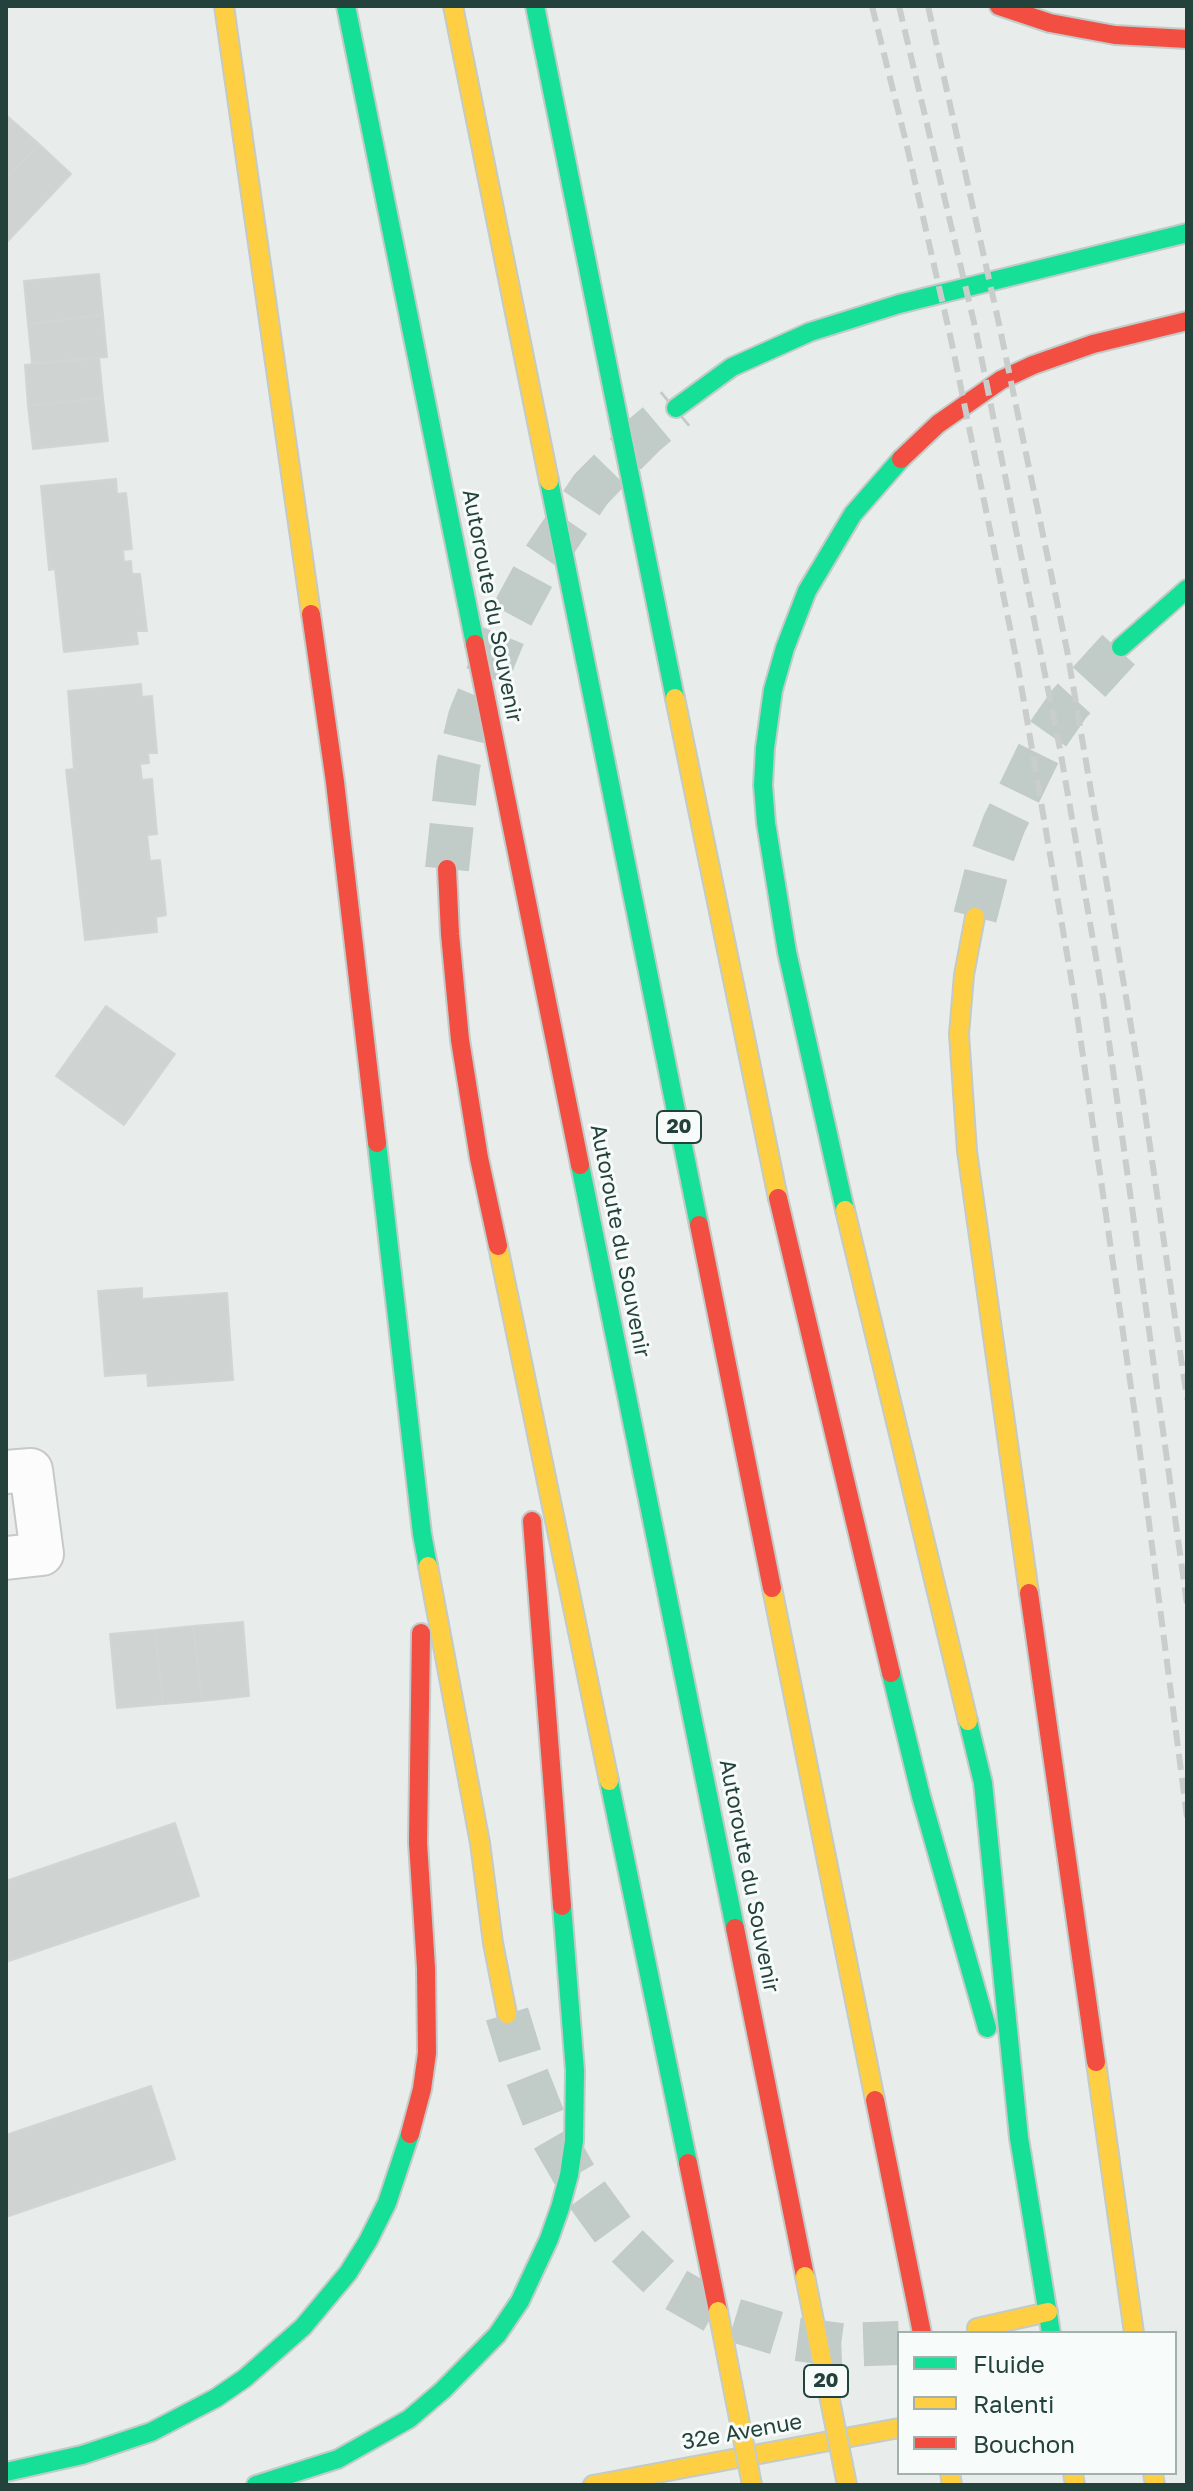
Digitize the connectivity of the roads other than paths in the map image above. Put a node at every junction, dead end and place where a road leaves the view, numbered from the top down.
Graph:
1 (224, 6) edge
2 (346, 6) edge
3 (453, 6) edge
4 (535, 6) edge
5 (999, 6) edge
6 (1187, 39) edge
7 (1187, 233) edge
8 (1187, 321) edge
9 (676, 408) tunnel mouth
10 (1187, 589) edge
11 (1121, 647) tunnel mouth
12 (447, 869) tunnel mouth
13 (975, 917) tunnel mouth
14 (519, 1348) junction
15 (6, 1472) edge
16 (422, 1534) junction
17 (6, 1558) edge
18 (507, 2014) tunnel mouth
19 (1019, 2138) junction
20 (1048, 2312) junction
21 (977, 2328) dead end
22 (922, 2331) edge
23 (1051, 2331) edge
24 (1134, 2331) edge
25 (897, 2428) edge
26 (6, 2472) edge
27 (256, 2485) edge
28 (593, 2485) edge
29 (752, 2485) edge
30 (847, 2485) edge

1 - 16 main road
2 - 30 main road, Autoroute du Souvenir / 20, bridge
3 - 22 main road, 20
4 - 19 main road
5 - 6 main road
7 - 9 main road
8 - 19 main road
10 - 11 main road
12 - 14 main road
13 - 24 main road
14 - 27 main road
14 - 29 main road, bridge
15 - 17 street
16 - 18 main road
16 - 26 main road
19 - 20 main road
20 - 21 main road
20 - 23 main road
25 - 28 main road, 32e Avenue

